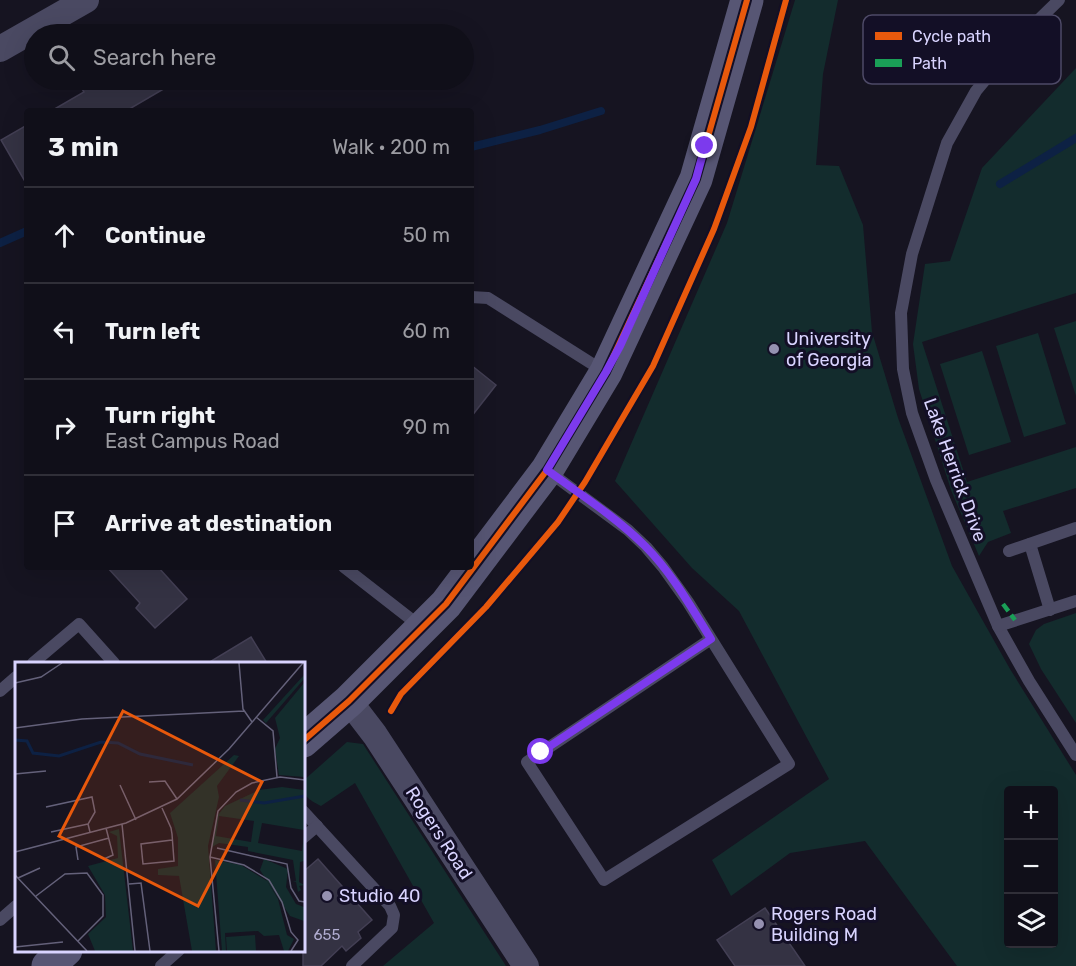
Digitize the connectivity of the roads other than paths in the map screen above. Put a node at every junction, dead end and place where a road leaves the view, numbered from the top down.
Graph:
1 (86, 0) edge
2 (747, 0) edge
3 (1059, 0) edge
4 (1044, 15) edge
5 (44, 24) edge
6 (24, 35) edge
7 (0, 49) edge
8 (982, 84) edge
9 (474, 297) edge
10 (606, 372) junction
11 (547, 470) junction
12 (1076, 528) edge
13 (1030, 544) junction
14 (1009, 551) dead end
15 (474, 567) edge
16 (348, 570) edge
17 (472, 570) edge
18 (1076, 601) edge
19 (1050, 610) junction
20 (998, 626) junction
21 (423, 628) junction
22 (711, 639) junction
23 (34, 662) edge
24 (113, 662) edge
25 (15, 678) edge
26 (0, 691) edge
27 (349, 701) junction
28 (304, 740) edge
29 (1076, 754) edge
30 (304, 812) edge
31 (317, 826) junction
32 (304, 837) edge
33 (15, 907) edge
34 (0, 920) edge
35 (65, 951) edge
36 (178, 951) edge
37 (48, 966) edge
38 (161, 966) edge
39 (352, 966) edge
40 (526, 966) edge

1 - 5 street
2 - 10 main road
3 - 4 lane, Lake Herrick Drive
6 - 7 street
8 - 20 lane, Lake Herrick Drive
9 - 10 lane
10 - 11 main road
11 - 15 main road
11 - 22 lane
12 - 13 lane
13 - 14 lane
13 - 19 lane
16 - 21 lane
17 - 21 main road
18 - 19 lane
19 - 20 lane
20 - 29 lane, Lake Herrick Drive
21 - 27 main road
22 - 22 lane
23 - 24 lane
25 - 26 lane
27 - 28 main road
27 - 40 street, Rogers Road
30 - 31 lane
31 - 32 lane
31 - 39 lane
33 - 34 lane
35 - 37 main road
36 - 38 lane

